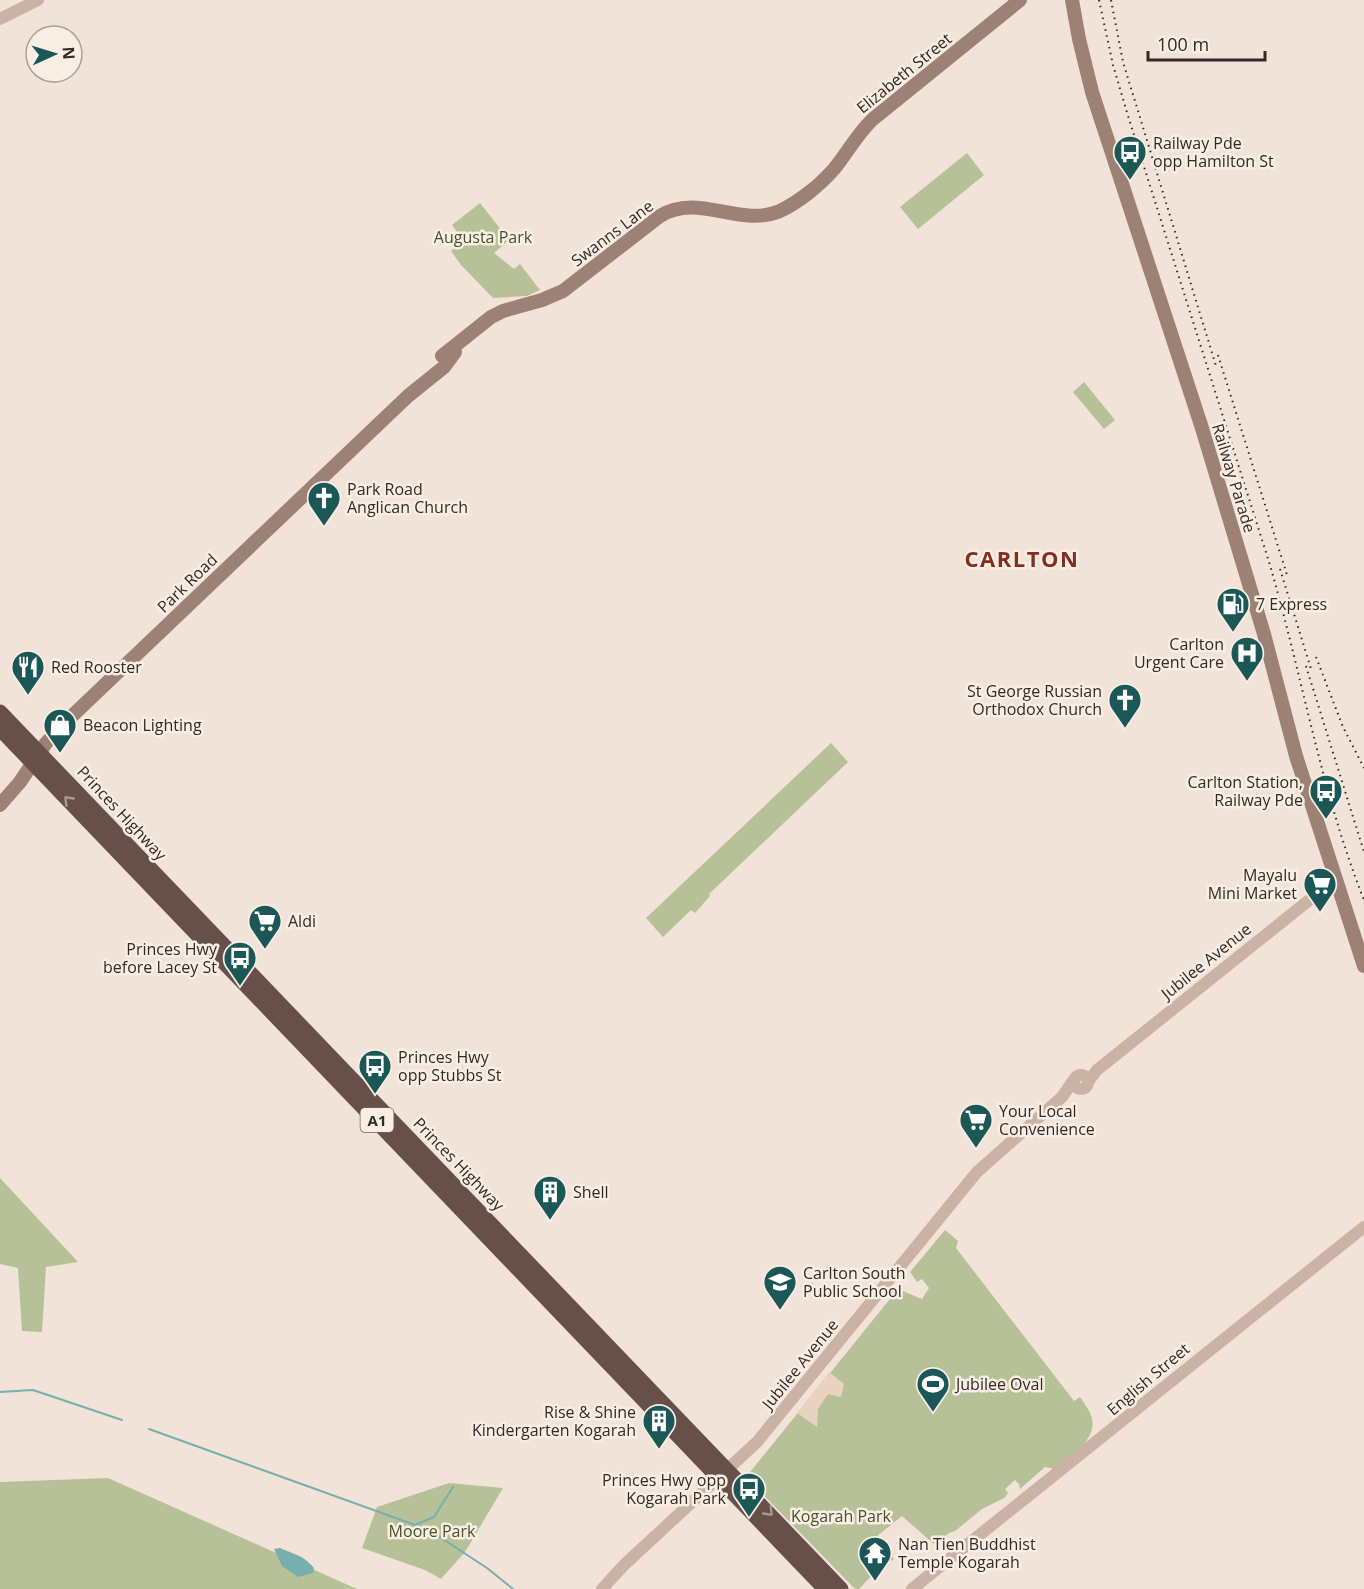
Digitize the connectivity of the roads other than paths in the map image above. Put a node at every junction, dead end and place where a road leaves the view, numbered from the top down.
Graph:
1 (38, 0) edge
2 (1020, 0) edge
3 (1072, 0) edge
4 (0, 19) edge
5 (758, 217) joint
6 (525, 304) joint
7 (0, 712) edge
8 (0, 729) edge
9 (36, 758) junction
10 (0, 805) edge
11 (1337, 880) junction
12 (1364, 966) edge
13 (1364, 1227) edge
14 (724, 1474) junction
15 (602, 1589) edge
16 (825, 1589) edge
17 (841, 1589) edge
18 (912, 1589) edge

1 - 4 street
2 - 5 main road, Elizabeth Street
3 - 11 main road, Railway Parade
5 - 6 main road, Swanns Lane
6 - 9 main road, Park Road
7 - 9 highway, Princes Highway / A1
8 - 9 highway, Princes Highway / A1
9 - 10 main road, Park Road
9 - 14 highway, Princes Highway / A1
11 - 12 main road, Railway Parade
11 - 14 street, Jubilee Avenue
13 - 18 street, English Street
14 - 15 street, Jubilee Avenue
14 - 16 highway, Princes Highway / A1
14 -> 17 highway, Princes Highway / A1

